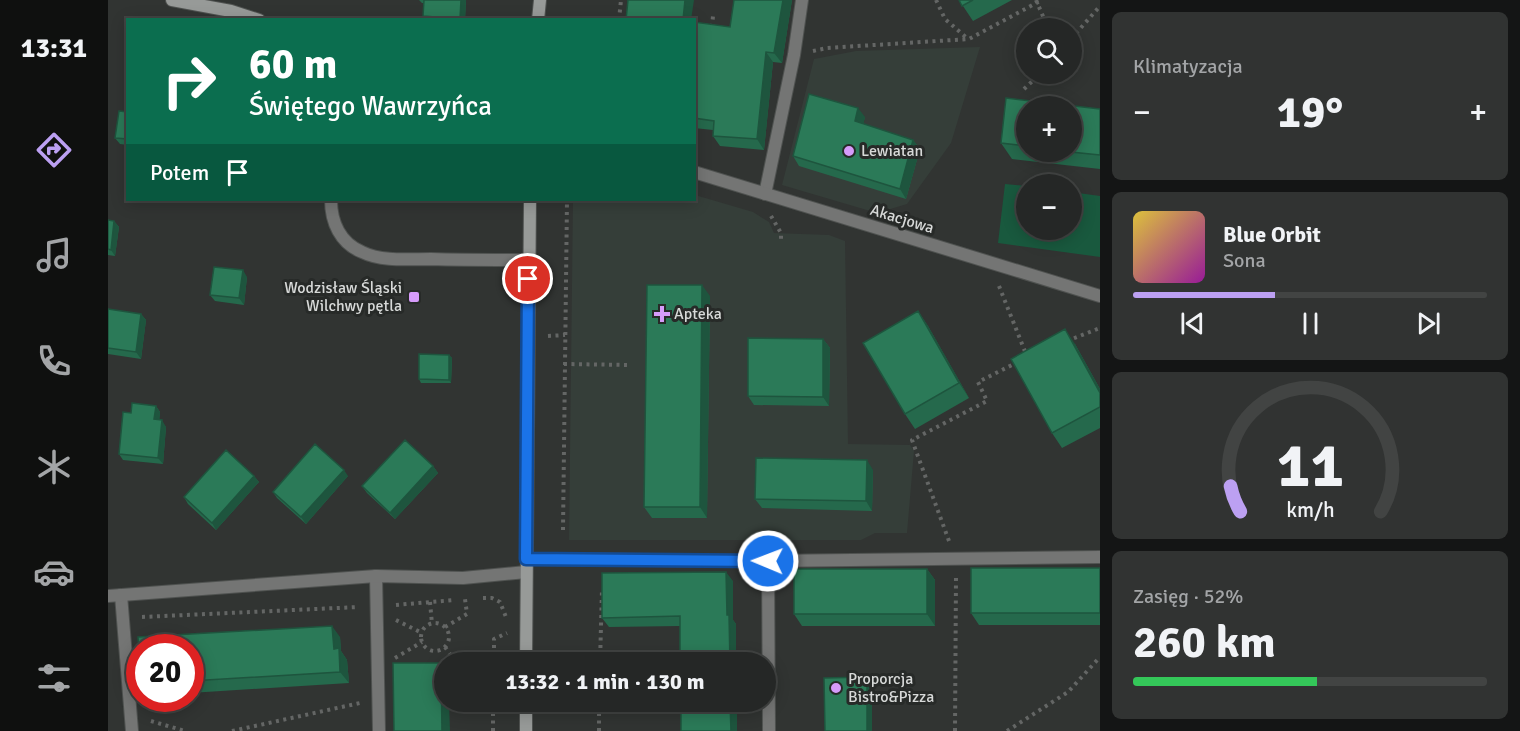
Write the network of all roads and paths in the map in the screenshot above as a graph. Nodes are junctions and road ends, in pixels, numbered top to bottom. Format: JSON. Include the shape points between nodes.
{"nodes":[{"id":1,"x":172,"y":0,"type":"edge"},
{"id":2,"x":540,"y":0,"type":"edge"},
{"id":3,"x":621,"y":0,"type":"edge"},
{"id":4,"x":802,"y":0,"type":"edge"},
{"id":5,"x":936,"y":0,"type":"edge"},
{"id":6,"x":1042,"y":0,"type":"edge"},
{"id":7,"x":1036,"y":1,"type":"edge"},
{"id":8,"x":1100,"y":6,"type":"edge"},
{"id":9,"x":713,"y":16,"type":"dead end"},
{"id":10,"x":253,"y":18,"type":"edge"},
{"id":11,"x":538,"y":18,"type":"edge"},
{"id":12,"x":620,"y":18,"type":"edge"},
{"id":13,"x":1044,"y":18,"type":"edge"},
{"id":14,"x":1082,"y":26,"type":"edge"},
{"id":15,"x":711,"y":37,"type":"edge"},
{"id":16,"x":969,"y":39,"type":"junction"},
{"id":17,"x":794,"y":55,"type":"junction"},
{"id":18,"x":1029,"y":84,"type":"edge"},
{"id":19,"x":1024,"y":89,"type":"dead end"},
{"id":20,"x":696,"y":173,"type":"edge"},
{"id":21,"x":765,"y":194,"type":"junction"},
{"id":22,"x":331,"y":201,"type":"edge"},
{"id":23,"x":530,"y":201,"type":"edge"},
{"id":24,"x":567,"y":201,"type":"edge"},
{"id":25,"x":528,"y":260,"type":"junction"},
{"id":26,"x":995,"y":276,"type":"dead end"},
{"id":27,"x":1100,"y":296,"type":"edge"},
{"id":28,"x":1100,"y":328,"type":"edge"},
{"id":29,"x":1059,"y":345,"type":"edge"},
{"id":30,"x":1028,"y":357,"type":"edge"},
{"id":31,"x":1018,"y":362,"type":"edge"},
{"id":32,"x":564,"y":364,"type":"junction"},
{"id":33,"x":630,"y":365,"type":"dead end"},
{"id":34,"x":563,"y":530,"type":"dead end"},
{"id":35,"x":1100,"y":557,"type":"edge"},
{"id":36,"x":526,"y":559,"type":"junction"},
{"id":37,"x":956,"y":559,"type":"junction"},
{"id":38,"x":768,"y":561,"type":"junction"},
{"id":39,"x":526,"y":572,"type":"junction"},
{"id":40,"x":376,"y":576,"type":"junction"},
{"id":41,"x":603,"y":579,"type":"edge"},
{"id":42,"x":114,"y":595,"type":"edge"},
{"id":43,"x":465,"y":599,"type":"junction"},
{"id":44,"x":430,"y":602,"type":"junction"},
{"id":45,"x":382,"y":606,"type":"junction"},
{"id":46,"x":123,"y":618,"type":"junction"},
{"id":47,"x":507,"y":620,"type":"dead end"},
{"id":48,"x":432,"y":624,"type":"junction"},
{"id":49,"x":507,"y":626,"type":"dead end"},
{"id":50,"x":444,"y":627,"type":"junction"},
{"id":51,"x":422,"y":633,"type":"junction"},
{"id":52,"x":445,"y":647,"type":"junction"},
{"id":53,"x":390,"y":650,"type":"dead end"},
{"id":54,"x":448,"y":652,"type":"edge"},
{"id":55,"x":494,"y":652,"type":"edge"},
{"id":56,"x":526,"y":652,"type":"edge"},
{"id":57,"x":600,"y":652,"type":"edge"},
{"id":58,"x":1100,"y":657,"type":"edge"},
{"id":59,"x":390,"y":662,"type":"dead end"},
{"id":60,"x":378,"y":699,"type":"junction"},
{"id":61,"x":493,"y":712,"type":"edge"},
{"id":62,"x":526,"y":712,"type":"edge"},
{"id":63,"x":599,"y":712,"type":"edge"},
{"id":64,"x":131,"y":715,"type":"junction"},
{"id":65,"x":132,"y":731,"type":"edge"},
{"id":66,"x":185,"y":731,"type":"edge"},
{"id":67,"x":232,"y":731,"type":"edge"},
{"id":68,"x":379,"y":731,"type":"edge"},
{"id":69,"x":493,"y":731,"type":"edge"},
{"id":70,"x":526,"y":731,"type":"edge"},
{"id":71,"x":599,"y":731,"type":"edge"},
{"id":72,"x":769,"y":731,"type":"edge"},
{"id":73,"x":955,"y":731,"type":"edge"},
{"id":74,"x":1007,"y":731,"type":"edge"}],
"edges":[{"from":1,"to":10,"type":"street"},
{"from":2,"to":11,"type":"street"},
{"from":3,"to":12,"type":"path"},
{"from":4,"to":17,"type":"street"},
{"from":5,"to":16,"type":"path","via":[[945,19]]},
{"from":6,"to":7,"type":"path"},
{"from":7,"to":13,"type":"path"},
{"from":7,"to":16,"type":"path"},
{"from":8,"to":14,"type":"path"},
{"from":9,"to":15,"type":"path"},
{"from":16,"to":17,"type":"path","via":[[827,48]]},
{"from":17,"to":21,"type":"street"},
{"from":18,"to":19,"type":"path"},
{"from":20,"to":21,"type":"street","name":"Akacjowa"},
{"from":21,"to":27,"type":"street","name":"Akacjowa"},
{"from":22,"to":25,"type":"street","via":[[339,232],[362,253],[395,259]]},
{"from":23,"to":25,"type":"street"},
{"from":24,"to":32,"type":"path"},
{"from":25,"to":36,"type":"street"},
{"from":26,"to":30,"type":"path"},
{"from":28,"to":29,"type":"path"},
{"from":31,"to":37,"type":"path","via":[[978,382],[987,402],[912,440]]},
{"from":32,"to":33,"type":"path"},
{"from":32,"to":34,"type":"path"},
{"from":35,"to":37,"type":"street"},
{"from":36,"to":38,"type":"street"},
{"from":36,"to":39,"type":"street"},
{"from":37,"to":38,"type":"street"},
{"from":37,"to":73,"type":"path"},
{"from":38,"to":72,"type":"street"},
{"from":39,"to":40,"type":"street","via":[[463,578]]},
{"from":39,"to":56,"type":"street"},
{"from":40,"to":42,"type":"street"},
{"from":40,"to":45,"type":"street"},
{"from":41,"to":57,"type":"path"},
{"from":42,"to":46,"type":"street"},
{"from":43,"to":44,"type":"path"},
{"from":43,"to":47,"type":"path","via":[[492,598],[500,602]]},
{"from":43,"to":50,"type":"path","via":[[467,614]]},
{"from":44,"to":45,"type":"path"},
{"from":44,"to":48,"type":"path"},
{"from":45,"to":46,"type":"path"},
{"from":45,"to":51,"type":"path","via":[[388,616]]},
{"from":45,"to":60,"type":"street"},
{"from":46,"to":64,"type":"street"},
{"from":48,"to":50,"type":"path"},
{"from":48,"to":51,"type":"path"},
{"from":49,"to":55,"type":"path","via":[[507,632],[494,639]]},
{"from":50,"to":52,"type":"path","via":[[449,639]]},
{"from":51,"to":52,"type":"path","via":[[422,642],[428,649],[437,651]]},
{"from":52,"to":54,"type":"path"},
{"from":53,"to":59,"type":"path"},
{"from":58,"to":74,"type":"path","via":[[1068,692]]},
{"from":60,"to":67,"type":"path"},
{"from":60,"to":68,"type":"street"},
{"from":61,"to":69,"type":"path"},
{"from":62,"to":70,"type":"street"},
{"from":63,"to":71,"type":"path"},
{"from":64,"to":65,"type":"street"},
{"from":64,"to":66,"type":"path"}]}
